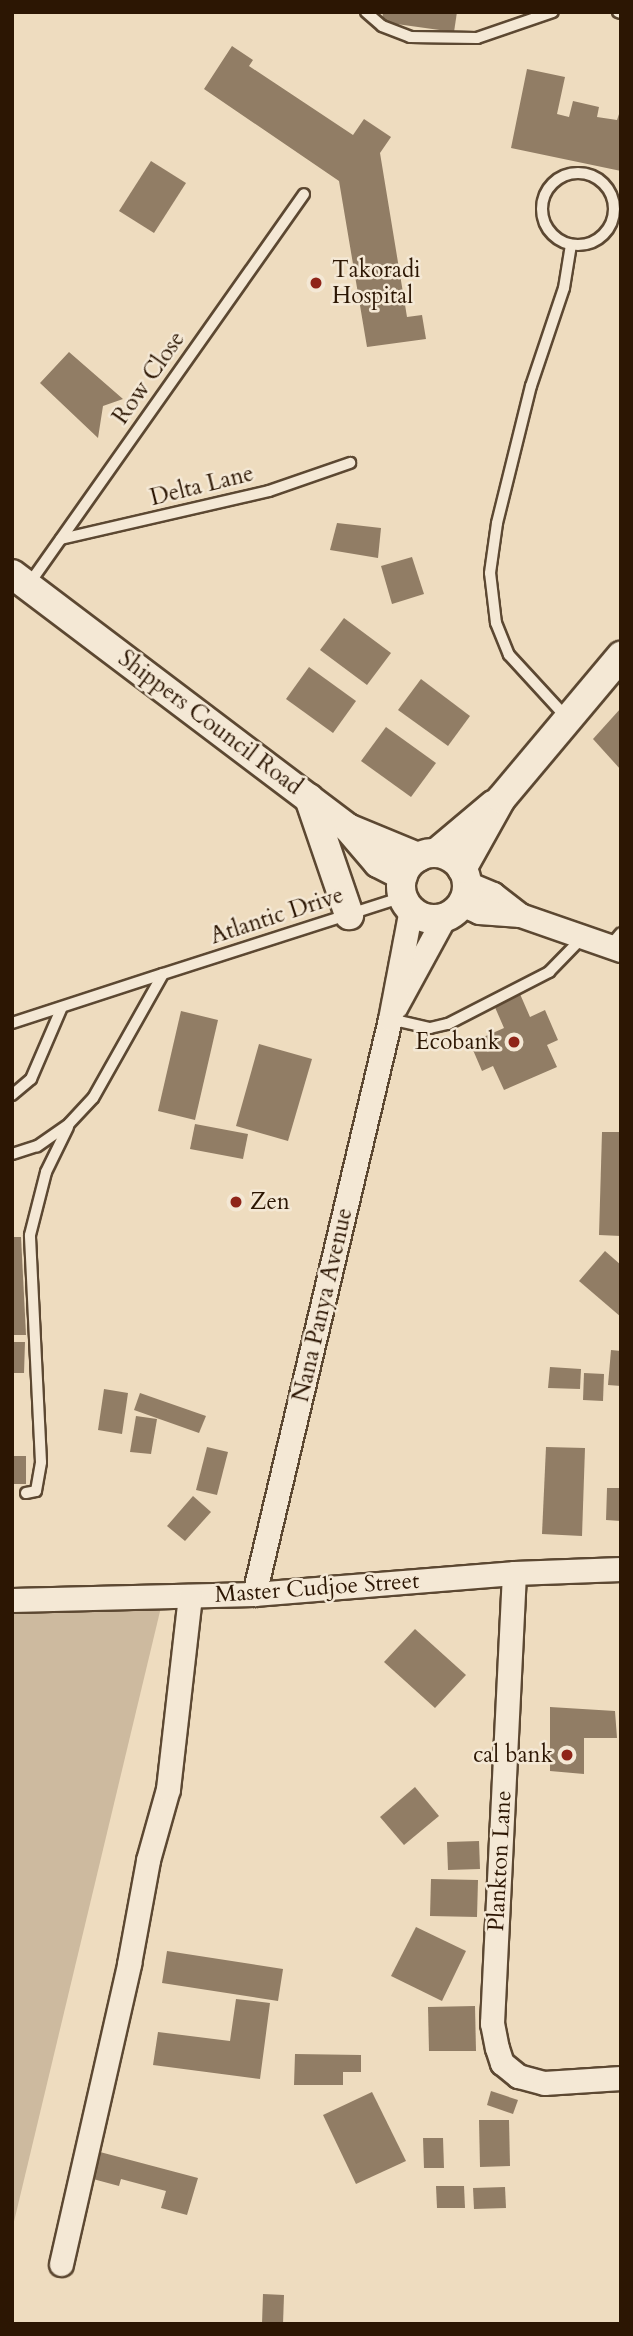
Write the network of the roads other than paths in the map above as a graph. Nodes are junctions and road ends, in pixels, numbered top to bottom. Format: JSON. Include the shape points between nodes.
{"nodes":[{"id":1,"x":366,"y":12,"type":"edge"},
{"id":2,"x":554,"y":12,"type":"edge"},
{"id":3,"x":304,"y":194,"type":"dead end"},
{"id":4,"x":571,"y":245,"type":"junction"},
{"id":5,"x":350,"y":463,"type":"dead end"},
{"id":6,"x":61,"y":539,"type":"junction"},
{"id":7,"x":20,"y":580,"type":"edge"},
{"id":8,"x":621,"y":656,"type":"edge"},
{"id":9,"x":567,"y":718,"type":"junction"},
{"id":10,"x":309,"y":798,"type":"junction"},
{"id":11,"x":500,"y":799,"type":"junction"},
{"id":12,"x":414,"y":878,"type":"junction"},
{"id":13,"x":459,"y":893,"type":"junction"},
{"id":14,"x":349,"y":915,"type":"junction"},
{"id":15,"x":583,"y":937,"type":"junction"},
{"id":16,"x":617,"y":943,"type":"edge"},
{"id":17,"x":163,"y":974,"type":"junction"},
{"id":18,"x":62,"y":1007,"type":"junction"},
{"id":19,"x":391,"y":1017,"type":"junction"},
{"id":20,"x":12,"y":1023,"type":"edge"},
{"id":21,"x":12,"y":1095,"type":"edge"},
{"id":22,"x":69,"y":1124,"type":"junction"},
{"id":23,"x":12,"y":1154,"type":"edge"},
{"id":24,"x":26,"y":1493,"type":"dead end"},
{"id":25,"x":621,"y":1569,"type":"edge"},
{"id":26,"x":514,"y":1573,"type":"junction"},
{"id":27,"x":254,"y":1594,"type":"junction"},
{"id":28,"x":190,"y":1596,"type":"junction"},
{"id":29,"x":12,"y":1600,"type":"edge"},
{"id":30,"x":621,"y":2078,"type":"edge"},
{"id":31,"x":61,"y":2264,"type":"dead end"}],
"edges":[{"from":1,"to":2,"type":"lane","via":[[382,26],[410,37],[477,38]]},
{"from":3,"to":6,"type":"lane","name":"Row Close"},
{"from":4,"to":4,"type":"lane","via":[[592,244],[608,231],[615,211],[610,191],[595,176],[575,172],[555,180],[543,197],[543,226]]},
{"from":4,"to":9,"type":"lane","via":[[564,289],[531,386],[497,523],[490,573],[496,623],[509,655]]},
{"from":5,"to":6,"type":"lane","name":"Delta Lane","via":[[256,495]]},
{"from":6,"to":7,"type":"lane","name":"Row Close"},
{"from":7,"to":10,"type":"street","name":"Shippers Council Road"},
{"from":8,"to":9,"type":"street"},
{"from":9,"to":11,"type":"street"},
{"from":10,"to":12,"type":"street","name":"Shippers Council Road"},
{"from":10,"to":14,"type":"street"},
{"from":11,"to":12,"type":"street"},
{"from":11,"to":13,"type":"street"},
{"from":12,"to":13,"type":"street","via":[[451,858]]},
{"from":12,"to":13,"type":"street","via":[[427,917]]},
{"from":12,"to":14,"type":"lane","name":"Atlantic Drive"},
{"from":12,"to":19,"type":"street","name":"Nana Panya Avenue"},
{"from":13,"to":15,"type":"street","via":[[479,912],[520,915]]},
{"from":13,"to":19,"type":"street","name":"Nana Panya Avenue"},
{"from":14,"to":17,"type":"lane","name":"Atlantic Drive"},
{"from":15,"to":16,"type":"street"},
{"from":15,"to":19,"type":"lane","via":[[550,972],[448,1024],[430,1028]]},
{"from":17,"to":18,"type":"lane","name":"Atlantic Drive"},
{"from":17,"to":22,"type":"lane","via":[[93,1098]]},
{"from":18,"to":20,"type":"lane","name":"Atlantic Drive"},
{"from":18,"to":21,"type":"lane","via":[[32,1079]]},
{"from":19,"to":27,"type":"street","name":"Nana Panya Avenue"},
{"from":22,"to":23,"type":"lane","via":[[37,1146]]},
{"from":22,"to":24,"type":"lane","via":[[46,1172],[30,1235],[41,1462],[36,1491]]},
{"from":25,"to":26,"type":"street","name":"Master Cudjoe Street"},
{"from":26,"to":27,"type":"street","name":"Master Cudjoe Street"},
{"from":26,"to":30,"type":"street","name":"Plankton Lane","via":[[492,2023],[502,2063],[518,2077],[544,2083]]},
{"from":27,"to":28,"type":"street","name":"Master Cudjoe Street"},
{"from":28,"to":29,"type":"street","name":"Master Cudjoe Street"},
{"from":28,"to":31,"type":"street","via":[[168,1788],[148,1860]]}]}
